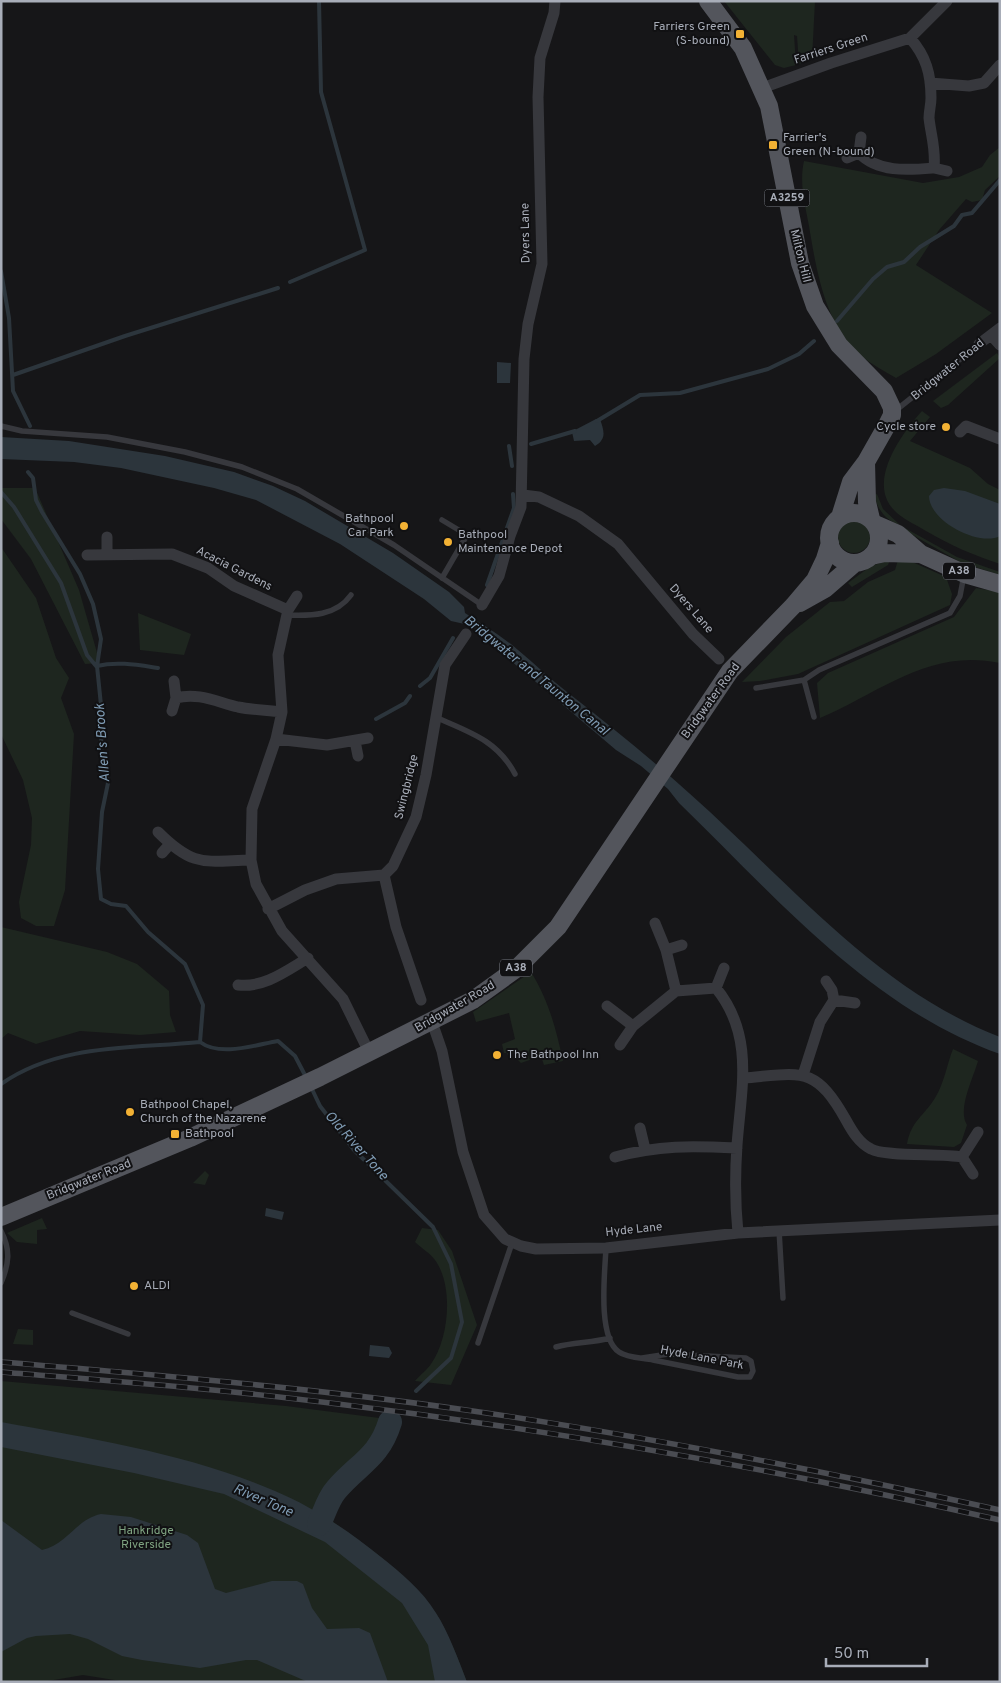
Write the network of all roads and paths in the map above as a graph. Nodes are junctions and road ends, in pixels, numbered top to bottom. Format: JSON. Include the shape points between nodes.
{"nodes":[{"id":1,"x":555,"y":1,"type":"edge"},
{"id":2,"x":708,"y":1,"type":"edge"},
{"id":3,"x":939,"y":4,"type":"edge"},
{"id":4,"x":910,"y":38,"type":"junction"},
{"id":5,"x":1000,"y":64,"type":"edge"},
{"id":6,"x":930,"y":83,"type":"junction"},
{"id":7,"x":762,"y":88,"type":"junction"},
{"id":8,"x":861,"y":138,"type":"dead end"},
{"id":9,"x":859,"y":153,"type":"junction"},
{"id":10,"x":847,"y":158,"type":"dead end"},
{"id":11,"x":934,"y":168,"type":"junction"},
{"id":12,"x":947,"y":171,"type":"dead end"},
{"id":13,"x":996,"y":331,"type":"edge"},
{"id":14,"x":979,"y":344,"type":"joint"},
{"id":15,"x":1000,"y":345,"type":"edge"},
{"id":16,"x":893,"y":413,"type":"junction"},
{"id":17,"x":1,"y":426,"type":"edge"},
{"id":18,"x":960,"y":432,"type":"dead end"},
{"id":19,"x":1000,"y":439,"type":"edge"},
{"id":20,"x":866,"y":462,"type":"junction"},
{"id":21,"x":523,"y":495,"type":"junction"},
{"id":22,"x":840,"y":517,"type":"junction"},
{"id":23,"x":442,"y":520,"type":"dead end"},
{"id":24,"x":873,"y":521,"type":"junction"},
{"id":25,"x":107,"y":537,"type":"dead end"},
{"id":26,"x":830,"y":542,"type":"junction"},
{"id":27,"x":107,"y":554,"type":"junction"},
{"id":28,"x":921,"y":554,"type":"junction"},
{"id":29,"x":87,"y":555,"type":"dead end"},
{"id":30,"x":863,"y":559,"type":"junction"},
{"id":31,"x":964,"y":574,"type":"junction"},
{"id":32,"x":442,"y":578,"type":"junction"},
{"id":33,"x":1000,"y":584,"type":"edge"},
{"id":34,"x":351,"y":595,"type":"dead end"},
{"id":35,"x":297,"y":596,"type":"dead end"},
{"id":36,"x":482,"y":605,"type":"joint"},
{"id":37,"x":793,"y":606,"type":"junction"},
{"id":38,"x":288,"y":612,"type":"junction"},
{"id":39,"x":466,"y":634,"type":"dead end"},
{"id":40,"x":719,"y":660,"type":"dead end"},
{"id":41,"x":804,"y":680,"type":"junction"},
{"id":42,"x":174,"y":681,"type":"dead end"},
{"id":43,"x":756,"y":688,"type":"dead end"},
{"id":44,"x":176,"y":698,"type":"junction"},
{"id":45,"x":172,"y":710,"type":"dead end"},
{"id":46,"x":282,"y":712,"type":"junction"},
{"id":47,"x":435,"y":717,"type":"junction"},
{"id":48,"x":814,"y":717,"type":"dead end"},
{"id":49,"x":368,"y":738,"type":"dead end"},
{"id":50,"x":276,"y":739,"type":"junction"},
{"id":51,"x":355,"y":741,"type":"junction"},
{"id":52,"x":358,"y":756,"type":"dead end"},
{"id":53,"x":515,"y":774,"type":"dead end"},
{"id":54,"x":158,"y":832,"type":"dead end"},
{"id":55,"x":170,"y":844,"type":"junction"},
{"id":56,"x":162,"y":853,"type":"dead end"},
{"id":57,"x":252,"y":860,"type":"junction"},
{"id":58,"x":384,"y":875,"type":"junction"},
{"id":59,"x":268,"y":909,"type":"junction"},
{"id":60,"x":655,"y":923,"type":"dead end"},
{"id":61,"x":682,"y":945,"type":"dead end"},
{"id":62,"x":666,"y":950,"type":"junction"},
{"id":63,"x":308,"y":958,"type":"junction"},
{"id":64,"x":724,"y":968,"type":"dead end"},
{"id":65,"x":826,"y":981,"type":"dead end"},
{"id":66,"x":238,"y":985,"type":"dead end"},
{"id":67,"x":716,"y":988,"type":"junction"},
{"id":68,"x":676,"y":990,"type":"junction"},
{"id":69,"x":421,"y":1000,"type":"dead end"},
{"id":70,"x":834,"y":1000,"type":"junction"},
{"id":71,"x":855,"y":1003,"type":"dead end"},
{"id":72,"x":607,"y":1006,"type":"dead end"},
{"id":73,"x":432,"y":1022,"type":"junction"},
{"id":74,"x":633,"y":1026,"type":"junction"},
{"id":75,"x":620,"y":1045,"type":"dead end"},
{"id":76,"x":370,"y":1052,"type":"junction"},
{"id":77,"x":803,"y":1075,"type":"junction"},
{"id":78,"x":744,"y":1078,"type":"junction"},
{"id":79,"x":640,"y":1128,"type":"dead end"},
{"id":80,"x":978,"y":1132,"type":"dead end"},
{"id":81,"x":737,"y":1148,"type":"junction"},
{"id":82,"x":645,"y":1149,"type":"junction"},
{"id":83,"x":614,"y":1157,"type":"dead end"},
{"id":84,"x":962,"y":1157,"type":"junction"},
{"id":85,"x":973,"y":1174,"type":"dead end"},
{"id":86,"x":1,"y":1217,"type":"edge"},
{"id":87,"x":1000,"y":1220,"type":"edge"},
{"id":88,"x":779,"y":1230,"type":"junction"},
{"id":89,"x":1,"y":1231,"type":"edge"},
{"id":90,"x":738,"y":1232,"type":"junction"},
{"id":91,"x":512,"y":1243,"type":"junction"},
{"id":92,"x":606,"y":1248,"type":"junction"},
{"id":93,"x":1,"y":1283,"type":"edge"},
{"id":94,"x":783,"y":1298,"type":"dead end"},
{"id":95,"x":72,"y":1313,"type":"dead end"},
{"id":96,"x":128,"y":1334,"type":"dead end"},
{"id":97,"x":610,"y":1338,"type":"junction"},
{"id":98,"x":478,"y":1342,"type":"dead end"},
{"id":99,"x":556,"y":1347,"type":"dead end"},
{"id":100,"x":642,"y":1358,"type":"junction"}],
"edges":[{"from":1,"to":21,"type":"street","name":"Dyers Lane","via":[[540,68],[538,97],[542,264],[528,324],[524,359],[521,418]]},
{"from":2,"to":7,"type":"main road","name":"Milton Hill","number":"A3259","via":[[743,48]]},
{"from":3,"to":4,"type":"street","name":"Farriers Green"},
{"from":4,"to":6,"type":"street","via":[[920,49],[928,67]]},
{"from":4,"to":7,"type":"street","name":"Farriers Green"},
{"from":5,"to":6,"type":"street","via":[[984,83],[969,86]]},
{"from":6,"to":11,"type":"street","via":[[929,117],[936,149]]},
{"from":7,"to":16,"type":"main road","name":"Milton Hill","number":"A3259","via":[[775,131],[800,263],[810,294],[833,337],[887,395]]},
{"from":8,"to":9,"type":"street"},
{"from":9,"to":10,"type":"street"},
{"from":9,"to":11,"type":"street","via":[[867,162],[894,169]]},
{"from":11,"to":12,"type":"street"},
{"from":13,"to":14,"type":"street","name":"Bridgwater Road"},
{"from":13,"to":15,"type":"street"},
{"from":14,"to":16,"type":"lane","name":"Bridgwater Road"},
{"from":16,"to":20,"type":"main road","name":"Bridgwater Road"},
{"from":17,"to":32,"type":"lane","via":[[107,437],[242,467],[297,489],[394,545]]},
{"from":18,"to":19,"type":"street","via":[[966,426]]},
{"from":20,"to":22,"type":"main road","name":"Bridgwater Road","via":[[851,482]]},
{"from":20,"to":24,"type":"main road","via":[[867,502]]},
{"from":21,"to":36,"type":"street","name":"Dyers Lane","via":[[499,576]]},
{"from":21,"to":40,"type":"street","name":"Dyers Lane","via":[[539,497],[579,516],[618,544],[693,634]]},
{"from":22,"to":24,"type":"main road","number":"A38","via":[[856,513]]},
{"from":22,"to":26,"type":"main road","number":"A38","via":[[830,531]]},
{"from":23,"to":32,"type":"lane","via":[[467,535]]},
{"from":24,"to":28,"type":"main road","number":"A38","via":[[898,534]]},
{"from":24,"to":30,"type":"main road","via":[[879,540]]},
{"from":25,"to":27,"type":"street"},
{"from":26,"to":30,"type":"main road","via":[[839,557]]},
{"from":26,"to":37,"type":"main road","name":"Bridgwater Road","number":"A38","via":[[815,580]]},
{"from":27,"to":29,"type":"street","name":"Acacia Gardens"},
{"from":27,"to":38,"type":"street","name":"Acacia Gardens","via":[[172,554],[208,568],[234,586]]},
{"from":28,"to":30,"type":"main road","number":"A38","via":[[885,553]]},
{"from":28,"to":31,"type":"main road","number":"A38"},
{"from":30,"to":37,"type":"main road","name":"Bridgwater Road","number":"A38","via":[[825,589]]},
{"from":31,"to":33,"type":"main road","number":"A38"},
{"from":31,"to":41,"type":"lane","via":[[960,596],[950,613],[819,670]]},
{"from":32,"to":36,"type":"lane"},
{"from":34,"to":38,"type":"lane","via":[[342,606],[329,613],[306,616]]},
{"from":35,"to":38,"type":"street"},
{"from":37,"to":73,"type":"main road","name":"Bridgwater Road","number":"A38","via":[[730,671],[558,927],[497,983]]},
{"from":38,"to":46,"type":"street","via":[[278,656]]},
{"from":39,"to":47,"type":"street","name":"Swingbridge","via":[[445,665]]},
{"from":41,"to":43,"type":"lane"},
{"from":41,"to":48,"type":"lane"},
{"from":42,"to":44,"type":"street"},
{"from":44,"to":45,"type":"street"},
{"from":44,"to":46,"type":"street","via":[[208,698],[239,707]]},
{"from":46,"to":50,"type":"street"},
{"from":47,"to":53,"type":"lane","via":[[480,736],[508,761]]},
{"from":47,"to":58,"type":"street","name":"Swingbridge","via":[[416,817],[393,866]]},
{"from":49,"to":51,"type":"street"},
{"from":50,"to":51,"type":"street","via":[[327,745]]},
{"from":50,"to":57,"type":"street","via":[[252,809]]},
{"from":51,"to":52,"type":"street"},
{"from":54,"to":55,"type":"street"},
{"from":55,"to":56,"type":"street"},
{"from":55,"to":57,"type":"street","via":[[193,859],[206,862]]},
{"from":57,"to":59,"type":"street","via":[[256,884]]},
{"from":58,"to":59,"type":"street","via":[[336,879]]},
{"from":58,"to":69,"type":"street","via":[[396,927]]},
{"from":59,"to":63,"type":"street","via":[[282,931]]},
{"from":60,"to":62,"type":"street"},
{"from":61,"to":62,"type":"street"},
{"from":62,"to":68,"type":"street"},
{"from":63,"to":66,"type":"street","via":[[252,992]]},
{"from":63,"to":76,"type":"street","via":[[343,999]]},
{"from":64,"to":67,"type":"street"},
{"from":65,"to":70,"type":"street"},
{"from":67,"to":68,"type":"street"},
{"from":67,"to":78,"type":"street","via":[[729,1005],[736,1023]]},
{"from":68,"to":74,"type":"street"},
{"from":70,"to":71,"type":"street"},
{"from":70,"to":77,"type":"street","via":[[820,1022]]},
{"from":72,"to":74,"type":"street"},
{"from":73,"to":76,"type":"main road","name":"Bridgwater Road","number":"A38"},
{"from":73,"to":91,"type":"street","name":"Hyde Lane","via":[[442,1051],[463,1152],[484,1215]]},
{"from":74,"to":75,"type":"street"},
{"from":76,"to":86,"type":"main road","name":"Bridgwater Road","number":"A38","via":[[190,1138]]},
{"from":77,"to":78,"type":"street","via":[[782,1073]]},
{"from":77,"to":84,"type":"street","via":[[826,1088],[853,1133],[870,1149]]},
{"from":78,"to":81,"type":"street"},
{"from":79,"to":82,"type":"street"},
{"from":80,"to":84,"type":"street"},
{"from":81,"to":82,"type":"street","via":[[678,1146]]},
{"from":81,"to":90,"type":"street"},
{"from":82,"to":83,"type":"street"},
{"from":84,"to":85,"type":"street"},
{"from":87,"to":88,"type":"street","name":"Hyde Lane"},
{"from":88,"to":90,"type":"street","name":"Hyde Lane"},
{"from":88,"to":94,"type":"lane"},
{"from":89,"to":93,"type":"lane","via":[[8,1245],[7,1269]]},
{"from":90,"to":92,"type":"street","name":"Hyde Lane"},
{"from":91,"to":92,"type":"street","name":"Hyde Lane","via":[[536,1249]]},
{"from":91,"to":98,"type":"lane"},
{"from":92,"to":97,"type":"lane","via":[[604,1299]]},
{"from":95,"to":96,"type":"lane"},
{"from":97,"to":99,"type":"lane"},
{"from":97,"to":100,"type":"lane","name":"Hyde Lane Park","via":[[620,1353]]},
{"from":100,"to":100,"type":"lane","name":"Hyde Lane Park","via":[[738,1377],[750,1377],[753,1371],[751,1361],[746,1358],[668,1354]]}]}
